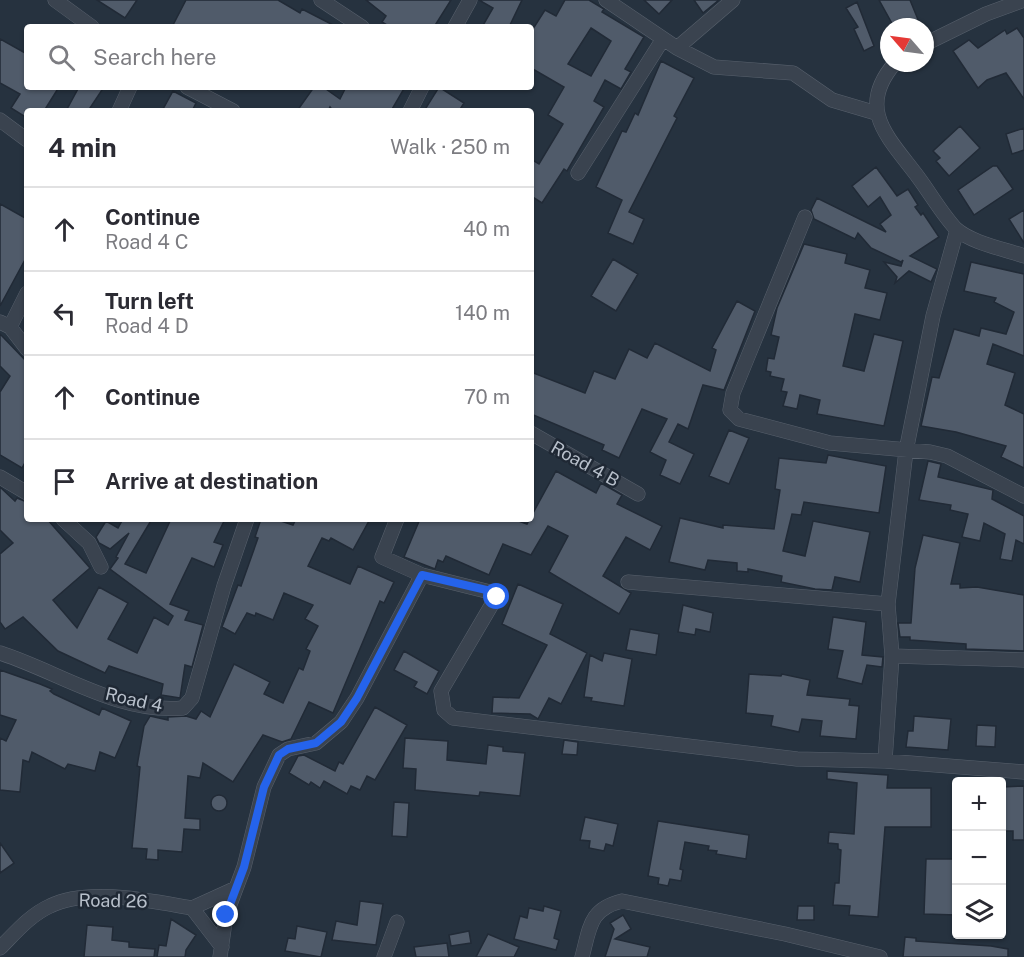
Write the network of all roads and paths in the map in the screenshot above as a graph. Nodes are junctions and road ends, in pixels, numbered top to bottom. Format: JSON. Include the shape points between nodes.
{"nodes":[{"id":1,"x":55,"y":0,"type":"edge"},
{"id":2,"x":321,"y":0,"type":"edge"},
{"id":3,"x":470,"y":0,"type":"edge"},
{"id":4,"x":606,"y":0,"type":"edge"},
{"id":5,"x":733,"y":0,"type":"edge"},
{"id":6,"x":1024,"y":0,"type":"edge"},
{"id":7,"x":88,"y":24,"type":"edge"},
{"id":8,"x":357,"y":24,"type":"edge"},
{"id":9,"x":457,"y":24,"type":"edge"},
{"id":10,"x":663,"y":39,"type":"junction"},
{"id":11,"x":934,"y":40,"type":"edge"},
{"id":12,"x":677,"y":48,"type":"junction"},
{"id":13,"x":887,"y":72,"type":"edge"},
{"id":14,"x":129,"y":90,"type":"edge"},
{"id":15,"x":193,"y":90,"type":"edge"},
{"id":16,"x":420,"y":90,"type":"edge"},
{"id":17,"x":120,"y":108,"type":"edge"},
{"id":18,"x":227,"y":108,"type":"edge"},
{"id":19,"x":412,"y":108,"type":"edge"},
{"id":20,"x":876,"y":113,"type":"junction"},
{"id":21,"x":0,"y":120,"type":"edge"},
{"id":22,"x":24,"y":138,"type":"edge"},
{"id":23,"x":578,"y":172,"type":"dead end"},
{"id":24,"x":805,"y":217,"type":"dead end"},
{"id":25,"x":957,"y":230,"type":"junction"},
{"id":26,"x":1024,"y":256,"type":"edge"},
{"id":27,"x":24,"y":297,"type":"edge"},
{"id":28,"x":5,"y":324,"type":"edge"},
{"id":29,"x":24,"y":346,"type":"edge"},
{"id":30,"x":534,"y":436,"type":"edge"},
{"id":31,"x":906,"y":451,"type":"junction"},
{"id":32,"x":0,"y":477,"type":"edge"},
{"id":33,"x":24,"y":491,"type":"edge"},
{"id":34,"x":638,"y":494,"type":"dead end"},
{"id":35,"x":1024,"y":496,"type":"edge"},
{"id":36,"x":66,"y":522,"type":"edge"},
{"id":37,"x":246,"y":522,"type":"edge"},
{"id":38,"x":396,"y":522,"type":"edge"},
{"id":39,"x":101,"y":567,"type":"dead end"},
{"id":40,"x":422,"y":575,"type":"junction"},
{"id":41,"x":628,"y":582,"type":"dead end"},
{"id":42,"x":888,"y":604,"type":"junction"},
{"id":43,"x":0,"y":653,"type":"edge"},
{"id":44,"x":892,"y":657,"type":"junction"},
{"id":45,"x":1024,"y":660,"type":"edge"},
{"id":46,"x":885,"y":761,"type":"junction"},
{"id":47,"x":1024,"y":772,"type":"edge"},
{"id":48,"x":236,"y":888,"type":"junction"},
{"id":49,"x":192,"y":908,"type":"junction"},
{"id":50,"x":396,"y":922,"type":"dead end"},
{"id":51,"x":0,"y":948,"type":"edge"},
{"id":52,"x":221,"y":952,"type":"edge"},
{"id":53,"x":384,"y":957,"type":"edge"},
{"id":54,"x":582,"y":957,"type":"edge"},
{"id":55,"x":880,"y":957,"type":"edge"}],
"edges":[{"from":1,"to":7,"type":"street"},
{"from":2,"to":8,"type":"street"},
{"from":3,"to":9,"type":"street"},
{"from":4,"to":10,"type":"street"},
{"from":5,"to":12,"type":"street"},
{"from":6,"to":11,"type":"street"},
{"from":10,"to":12,"type":"street"},
{"from":10,"to":23,"type":"street"},
{"from":12,"to":20,"type":"street","via":[[714,67],[793,73],[832,100]]},
{"from":13,"to":20,"type":"street","via":[[876,93]]},
{"from":14,"to":17,"type":"street"},
{"from":15,"to":18,"type":"street"},
{"from":16,"to":19,"type":"street"},
{"from":20,"to":25,"type":"street","via":[[889,141]]},
{"from":21,"to":22,"type":"street"},
{"from":24,"to":31,"type":"street","via":[[733,393],[730,410],[739,419],[830,443]]},
{"from":25,"to":26,"type":"street"},
{"from":25,"to":31,"type":"street","via":[[933,316]]},
{"from":27,"to":28,"type":"street"},
{"from":28,"to":29,"type":"street"},
{"from":30,"to":34,"type":"street","name":"Road 4 B"},
{"from":31,"to":35,"type":"street","via":[[947,456]]},
{"from":31,"to":42,"type":"street"},
{"from":32,"to":33,"type":"street"},
{"from":36,"to":39,"type":"street","via":[[88,543]]},
{"from":37,"to":43,"type":"street","name":"Road 4","via":[[192,698],[183,708],[150,706],[108,696]]},
{"from":38,"to":40,"type":"street","via":[[382,557]]},
{"from":40,"to":46,"type":"street","via":[[498,594],[441,691],[444,710],[453,718],[797,759]]},
{"from":40,"to":48,"type":"street","via":[[341,722],[316,743],[279,755],[264,787]]},
{"from":41,"to":42,"type":"street"},
{"from":42,"to":44,"type":"street"},
{"from":44,"to":45,"type":"street"},
{"from":44,"to":46,"type":"street"},
{"from":46,"to":47,"type":"street"},
{"from":48,"to":49,"type":"street"},
{"from":48,"to":52,"type":"street","via":[[226,915]]},
{"from":49,"to":51,"type":"street","name":"Road 26","via":[[146,900],[80,897],[50,906]]},
{"from":49,"to":52,"type":"street"},
{"from":50,"to":53,"type":"street"},
{"from":54,"to":55,"type":"street","via":[[592,918],[605,905],[622,901]]}]}
